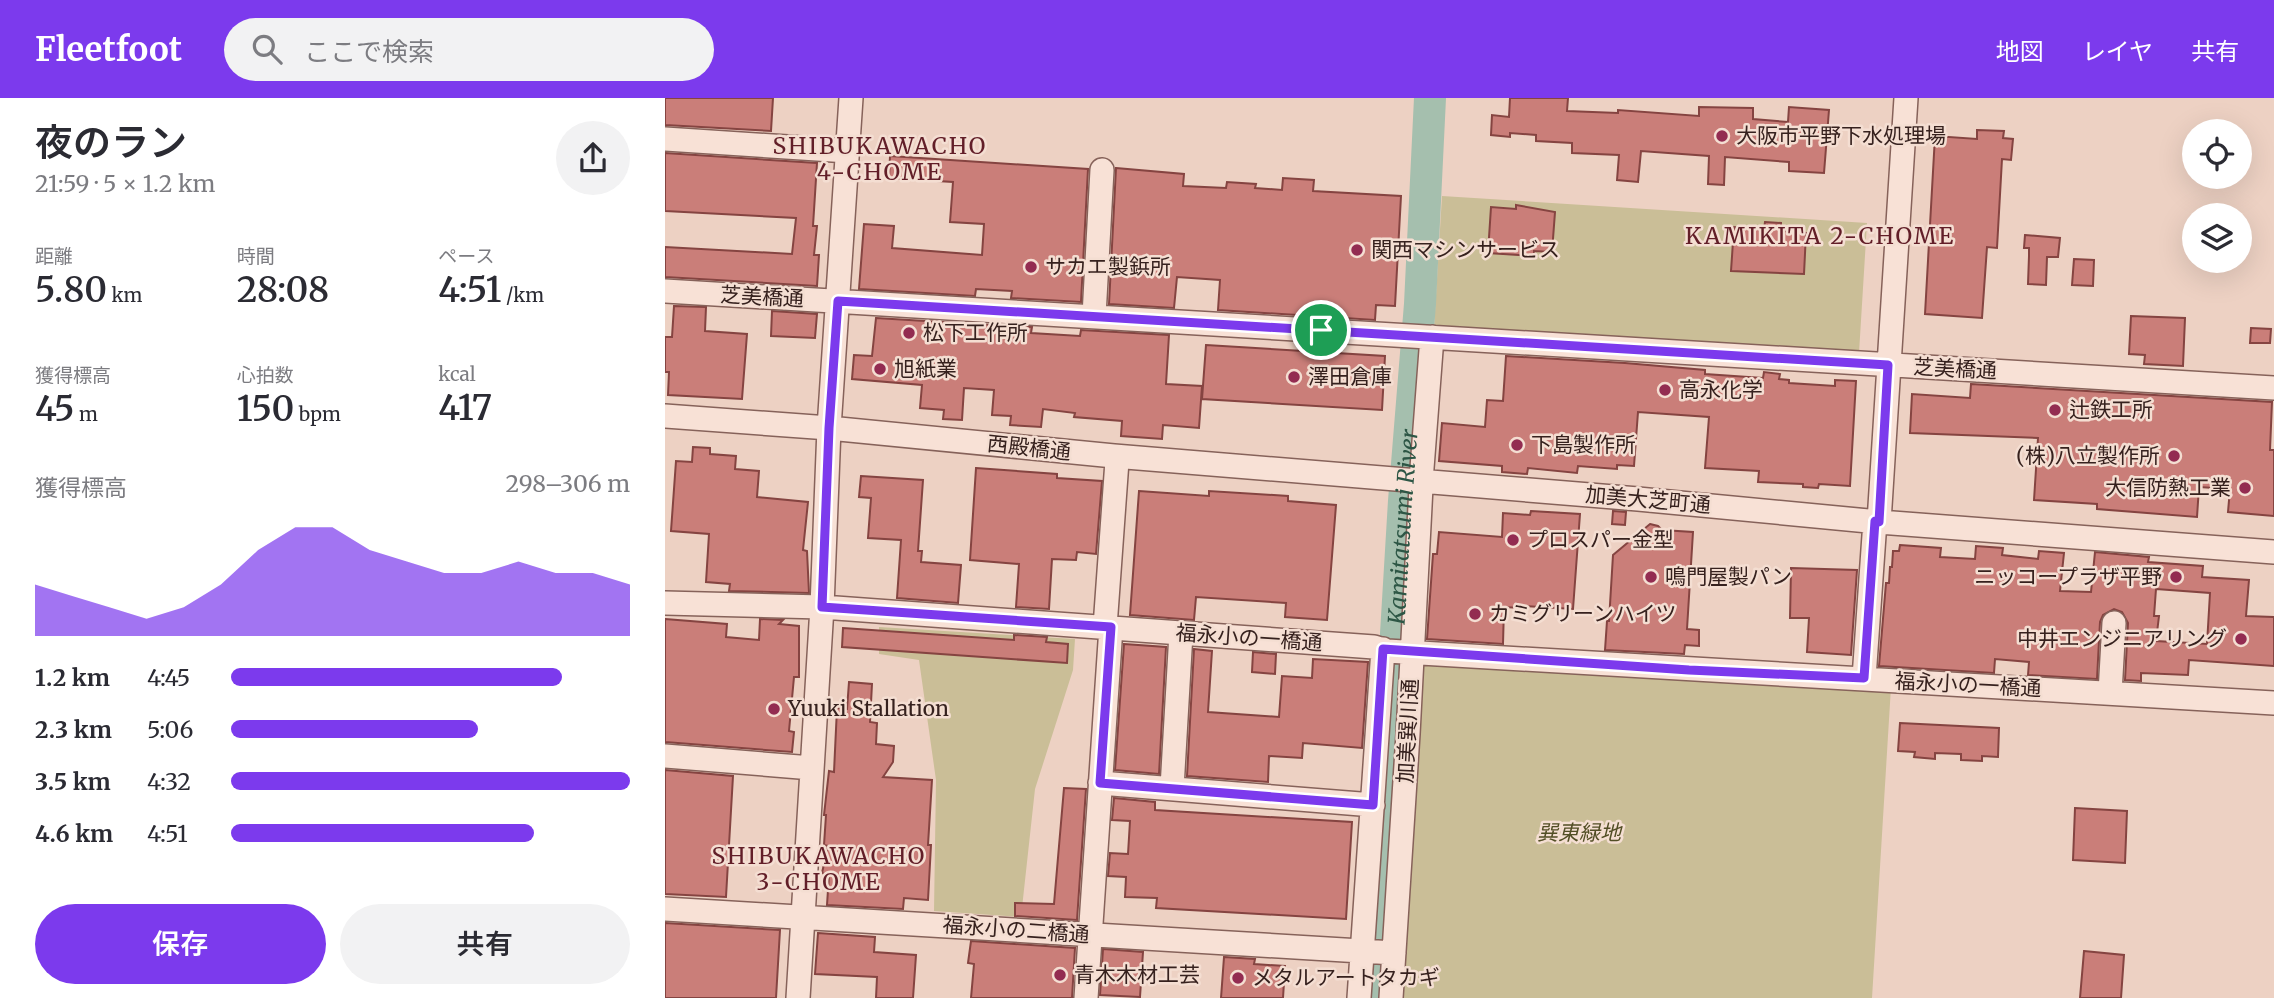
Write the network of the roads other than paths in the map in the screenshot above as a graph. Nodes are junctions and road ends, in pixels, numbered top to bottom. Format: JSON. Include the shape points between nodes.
{"nodes":[{"id":1,"x":851,"y":98,"type":"edge"},
{"id":2,"x":1906,"y":98,"type":"edge"},
{"id":3,"x":665,"y":139,"type":"edge"},
{"id":4,"x":848,"y":150,"type":"junction"},
{"id":5,"x":1102,"y":170,"type":"dead end"},
{"id":6,"x":665,"y":291,"type":"edge"},
{"id":7,"x":838,"y":301,"type":"junction"},
{"id":8,"x":1094,"y":316,"type":"junction"},
{"id":9,"x":1421,"y":337,"type":"junction"},
{"id":10,"x":1888,"y":365,"type":"junction"},
{"id":11,"x":2274,"y":388,"type":"edge"},
{"id":12,"x":665,"y":416,"type":"edge"},
{"id":13,"x":829,"y":428,"type":"junction"},
{"id":14,"x":1114,"y":456,"type":"junction"},
{"id":15,"x":1409,"y":480,"type":"junction"},
{"id":16,"x":1877,"y":521,"type":"junction"},
{"id":17,"x":2274,"y":552,"type":"edge"},
{"id":18,"x":665,"y":603,"type":"edge"},
{"id":19,"x":822,"y":607,"type":"junction"},
{"id":20,"x":2114,"y":623,"type":"dead end"},
{"id":21,"x":1108,"y":627,"type":"junction"},
{"id":22,"x":1181,"y":633,"type":"junction"},
{"id":23,"x":1396,"y":650,"type":"junction"},
{"id":24,"x":1864,"y":678,"type":"junction"},
{"id":25,"x":2110,"y":693,"type":"junction"},
{"id":26,"x":2274,"y":703,"type":"edge"},
{"id":27,"x":665,"y":756,"type":"edge"},
{"id":28,"x":812,"y":768,"type":"junction"},
{"id":29,"x":1100,"y":783,"type":"junction"},
{"id":30,"x":1173,"y":788,"type":"junction"},
{"id":31,"x":1373,"y":805,"type":"junction"},
{"id":32,"x":665,"y":909,"type":"edge"},
{"id":33,"x":804,"y":917,"type":"junction"},
{"id":34,"x":1091,"y":935,"type":"junction"},
{"id":35,"x":1365,"y":952,"type":"junction"},
{"id":36,"x":1393,"y":953,"type":"junction"},
{"id":37,"x":799,"y":998,"type":"edge"},
{"id":38,"x":1086,"y":998,"type":"edge"},
{"id":39,"x":1359,"y":998,"type":"edge"},
{"id":40,"x":1391,"y":998,"type":"edge"}],
"edges":[{"from":1,"to":4,"type":"street"},
{"from":2,"to":10,"type":"street"},
{"from":3,"to":4,"type":"street"},
{"from":4,"to":7,"type":"street"},
{"from":5,"to":8,"type":"street"},
{"from":6,"to":7,"type":"street","name":"芝美橋通"},
{"from":7,"to":8,"type":"street","name":"芝美橋通"},
{"from":7,"to":13,"type":"street"},
{"from":8,"to":9,"type":"street","name":"芝美橋通"},
{"from":9,"to":10,"type":"street","name":"芝美橋通"},
{"from":9,"to":15,"type":"street","name":"加美巽川通"},
{"from":10,"to":11,"type":"street","name":"芝美橋通"},
{"from":10,"to":16,"type":"street"},
{"from":12,"to":13,"type":"street","name":"西殿橋通"},
{"from":13,"to":14,"type":"street","name":"西殿橋通"},
{"from":13,"to":19,"type":"street"},
{"from":14,"to":15,"type":"street","name":"西殿橋通"},
{"from":14,"to":21,"type":"street"},
{"from":15,"to":16,"type":"street","name":"加美大芝町通"},
{"from":15,"to":23,"type":"street","name":"加美巽川通"},
{"from":16,"to":17,"type":"street","name":"加美大芝町通"},
{"from":16,"to":24,"type":"street"},
{"from":18,"to":19,"type":"street","name":"福永小の一橋通"},
{"from":19,"to":21,"type":"street","name":"福永小の一橋通"},
{"from":19,"to":28,"type":"street"},
{"from":20,"to":25,"type":"street"},
{"from":21,"to":22,"type":"street","name":"福永小の一橋通"},
{"from":21,"to":29,"type":"street"},
{"from":22,"to":23,"type":"street","name":"福永小の一橋通"},
{"from":22,"to":30,"type":"street"},
{"from":23,"to":24,"type":"street","name":"福永小の一橋通"},
{"from":23,"to":31,"type":"street"},
{"from":23,"to":36,"type":"street","name":"加美巽川通","via":[[1408,734]]},
{"from":24,"to":25,"type":"street","name":"福永小の一橋通"},
{"from":25,"to":26,"type":"street","name":"福永小の一橋通"},
{"from":27,"to":28,"type":"street"},
{"from":28,"to":33,"type":"street"},
{"from":29,"to":30,"type":"street"},
{"from":29,"to":34,"type":"street"},
{"from":30,"to":31,"type":"street"},
{"from":31,"to":35,"type":"street"},
{"from":32,"to":33,"type":"street","name":"福永小の二橋通"},
{"from":33,"to":34,"type":"street","name":"福永小の二橋通"},
{"from":33,"to":37,"type":"street"},
{"from":34,"to":35,"type":"street","name":"福永小の二橋通"},
{"from":34,"to":38,"type":"street"},
{"from":35,"to":36,"type":"street","name":"福永小の二橋通"},
{"from":35,"to":39,"type":"street"},
{"from":36,"to":40,"type":"street","name":"加美巽川通"}]}
